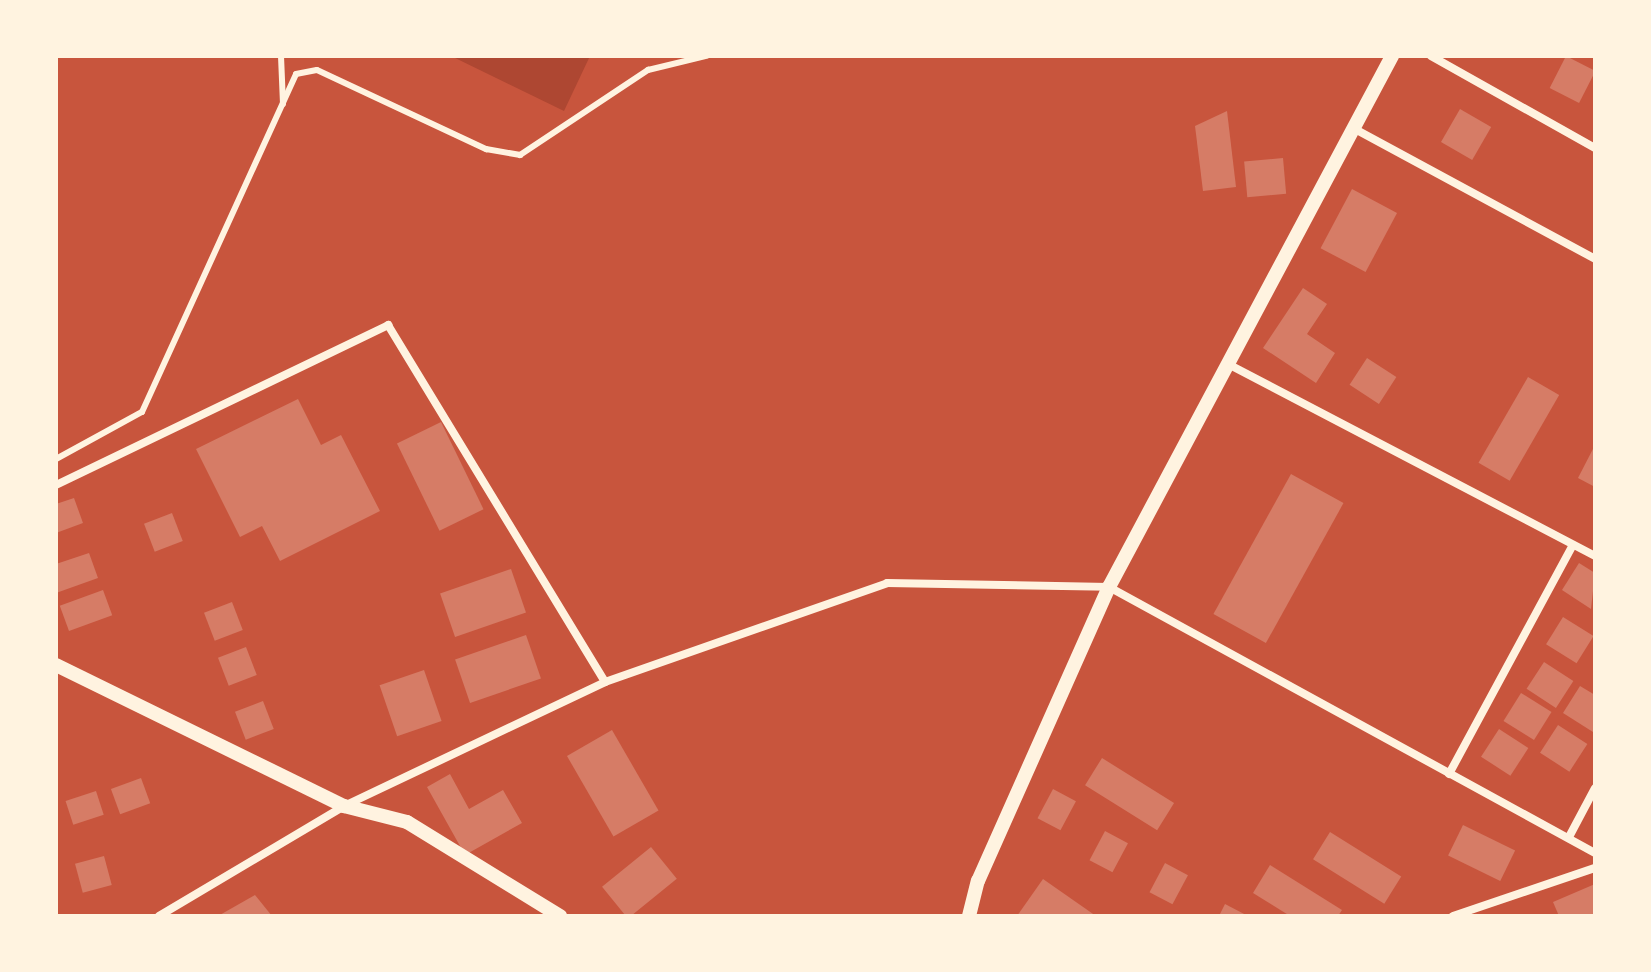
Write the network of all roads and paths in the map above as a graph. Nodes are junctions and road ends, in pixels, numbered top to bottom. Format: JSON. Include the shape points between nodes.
{"nodes":[{"id":1,"x":281,"y":56,"type":"edge"},
{"id":2,"x":706,"y":56,"type":"edge"},
{"id":3,"x":1392,"y":56,"type":"edge"},
{"id":4,"x":1431,"y":56,"type":"edge"},
{"id":5,"x":283,"y":110,"type":"junction"},
{"id":6,"x":1353,"y":127,"type":"junction"},
{"id":7,"x":1595,"y":148,"type":"edge"},
{"id":8,"x":1595,"y":259,"type":"edge"},
{"id":9,"x":1225,"y":362,"type":"junction"},
{"id":10,"x":56,"y":459,"type":"edge"},
{"id":11,"x":56,"y":485,"type":"edge"},
{"id":12,"x":1573,"y":545,"type":"junction"},
{"id":13,"x":1595,"y":556,"type":"edge"},
{"id":14,"x":1109,"y":587,"type":"junction"},
{"id":15,"x":56,"y":665,"type":"edge"},
{"id":16,"x":605,"y":682,"type":"junction"},
{"id":17,"x":1449,"y":774,"type":"junction"},
{"id":18,"x":1595,"y":788,"type":"edge"},
{"id":19,"x":344,"y":806,"type":"junction"},
{"id":20,"x":1569,"y":837,"type":"junction"},
{"id":21,"x":1595,"y":853,"type":"edge"},
{"id":22,"x":1595,"y":868,"type":"edge"},
{"id":23,"x":159,"y":916,"type":"edge"},
{"id":24,"x":560,"y":916,"type":"edge"},
{"id":25,"x":969,"y":916,"type":"edge"},
{"id":26,"x":1453,"y":916,"type":"edge"}],
"edges":[{"from":1,"to":5,"type":"lane"},
{"from":2,"to":5,"type":"lane","via":[[648,70],[520,155],[486,149],[317,70],[296,74]]},
{"from":3,"to":6,"type":"street"},
{"from":4,"to":7,"type":"street"},
{"from":5,"to":10,"type":"lane","via":[[142,412]]},
{"from":6,"to":8,"type":"street"},
{"from":6,"to":9,"type":"street"},
{"from":9,"to":12,"type":"street"},
{"from":9,"to":14,"type":"street"},
{"from":11,"to":16,"type":"street","via":[[388,325]]},
{"from":12,"to":13,"type":"street"},
{"from":12,"to":17,"type":"street"},
{"from":14,"to":16,"type":"street","via":[[887,583]]},
{"from":14,"to":17,"type":"street"},
{"from":14,"to":25,"type":"street","via":[[978,881]]},
{"from":15,"to":19,"type":"street"},
{"from":16,"to":19,"type":"street"},
{"from":17,"to":20,"type":"street"},
{"from":18,"to":20,"type":"street"},
{"from":19,"to":23,"type":"street"},
{"from":19,"to":24,"type":"street","via":[[407,822]]},
{"from":20,"to":21,"type":"street"},
{"from":22,"to":26,"type":"street"}]}
